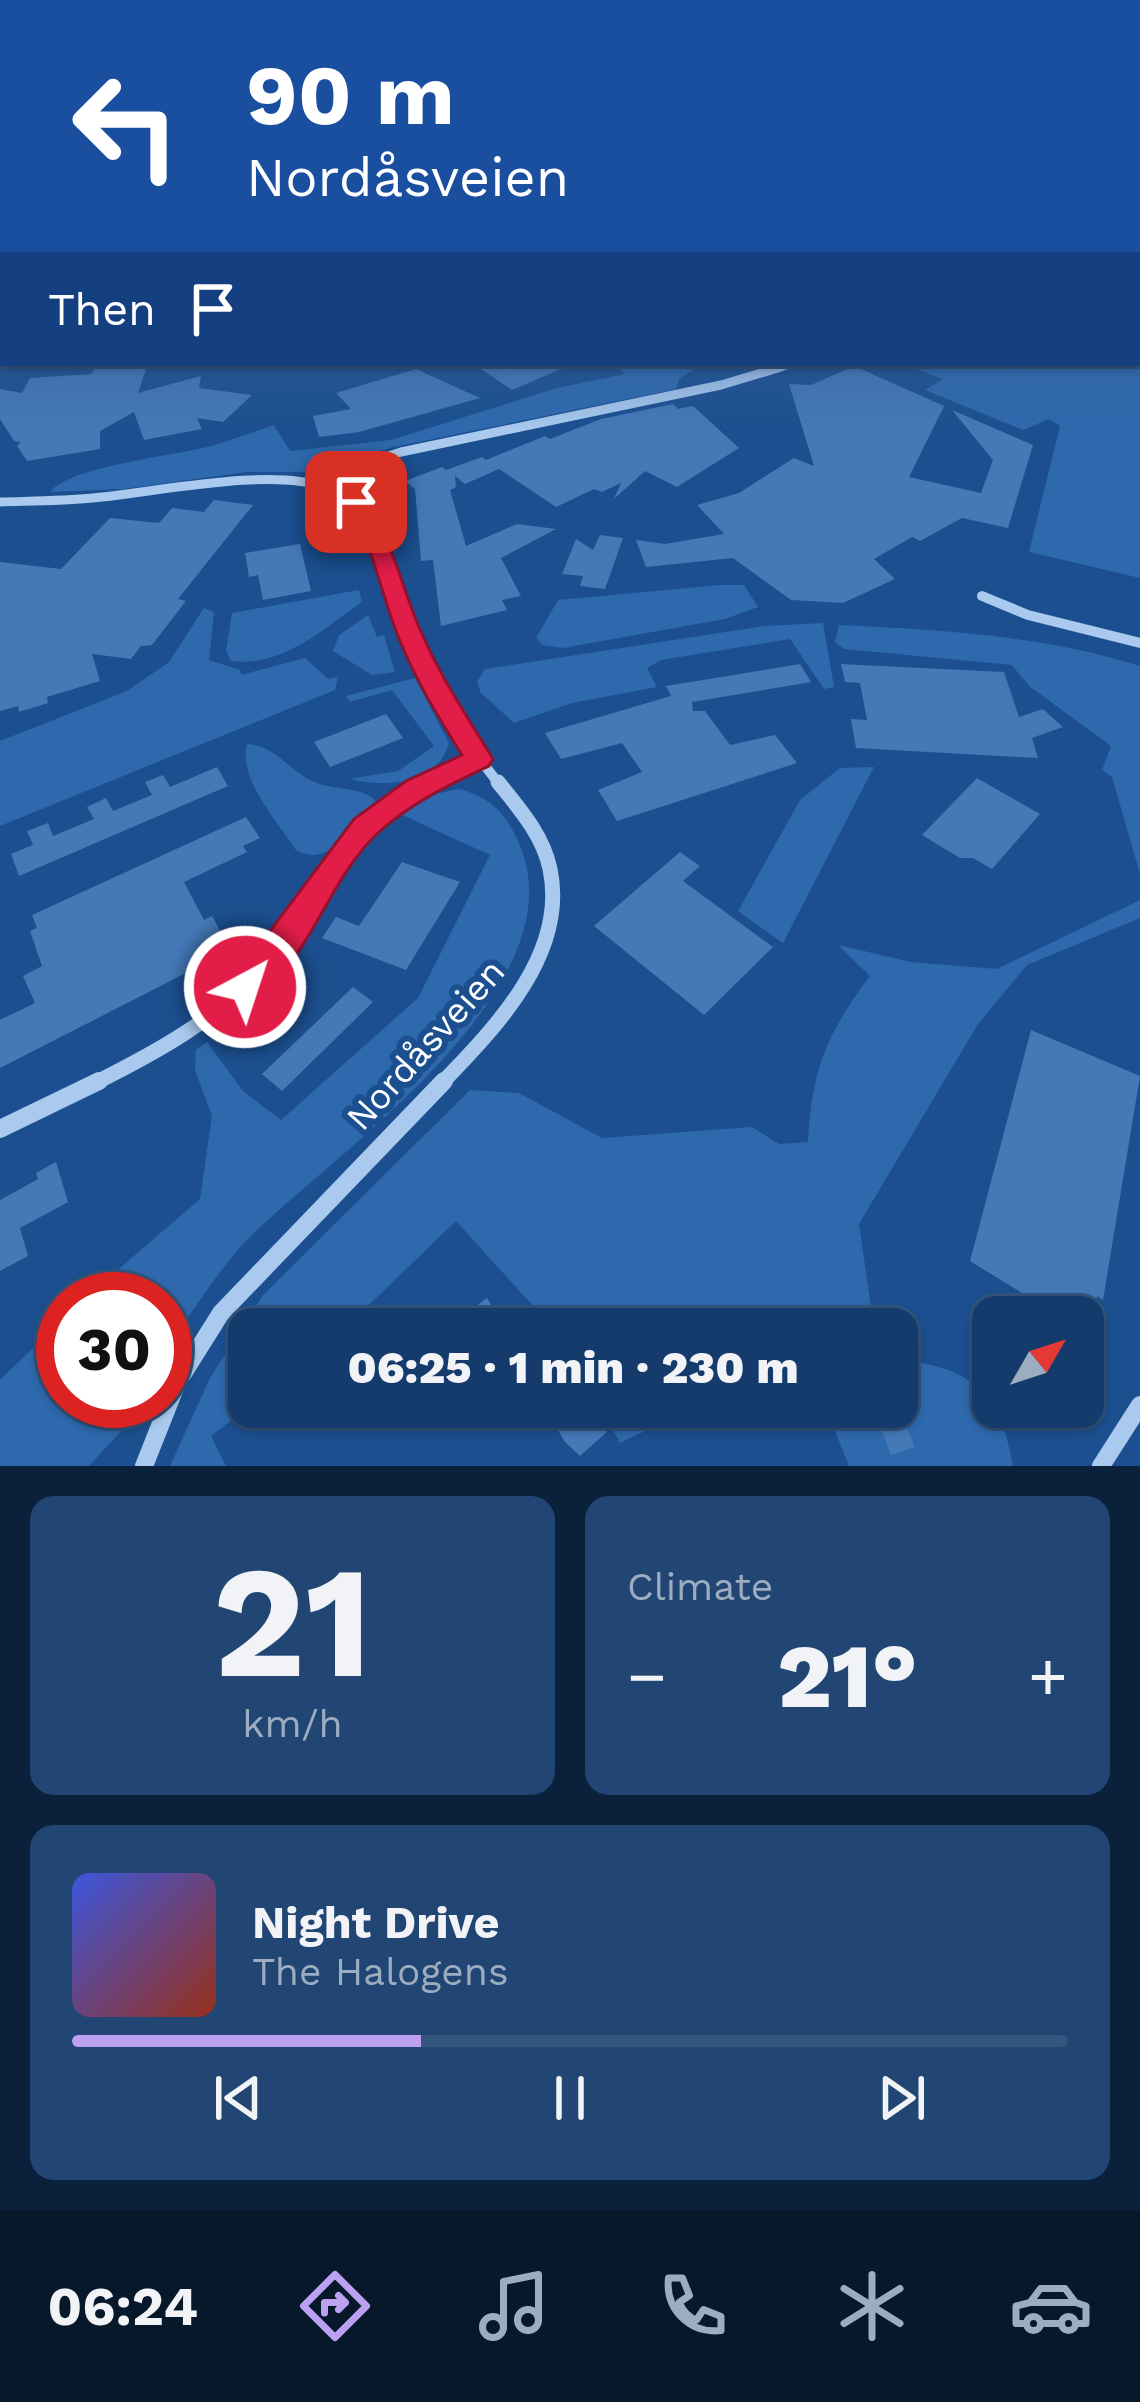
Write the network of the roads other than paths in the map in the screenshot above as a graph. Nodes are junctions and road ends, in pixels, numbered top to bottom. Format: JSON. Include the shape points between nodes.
{"nodes":[{"id":1,"x":783,"y":366,"type":"edge"},
{"id":2,"x":320,"y":485,"type":"junction"},
{"id":3,"x":0,"y":502,"type":"edge"},
{"id":4,"x":982,"y":596,"type":"dead end"},
{"id":5,"x":1140,"y":644,"type":"edge"},
{"id":6,"x":479,"y":759,"type":"junction"},
{"id":7,"x":0,"y":1129,"type":"edge"},
{"id":8,"x":1140,"y":1406,"type":"edge"},
{"id":9,"x":144,"y":1466,"type":"edge"},
{"id":10,"x":1101,"y":1466,"type":"edge"}],
"edges":[{"from":1,"to":2,"type":"street","via":[[401,452]]},
{"from":2,"to":3,"type":"street","name":"Nordåsveien","via":[[254,480]]},
{"from":2,"to":6,"type":"street","name":"Nordåsveien","via":[[369,517],[427,676]]},
{"from":4,"to":5,"type":"street"},
{"from":6,"to":7,"type":"street","via":[[416,788],[365,827],[278,950],[226,1003]]},
{"from":6,"to":9,"type":"street","name":"Nordåsveien","via":[[530,823],[550,866],[554,910],[540,957],[479,1043],[221,1312],[177,1383]]},
{"from":8,"to":10,"type":"street"}]}
